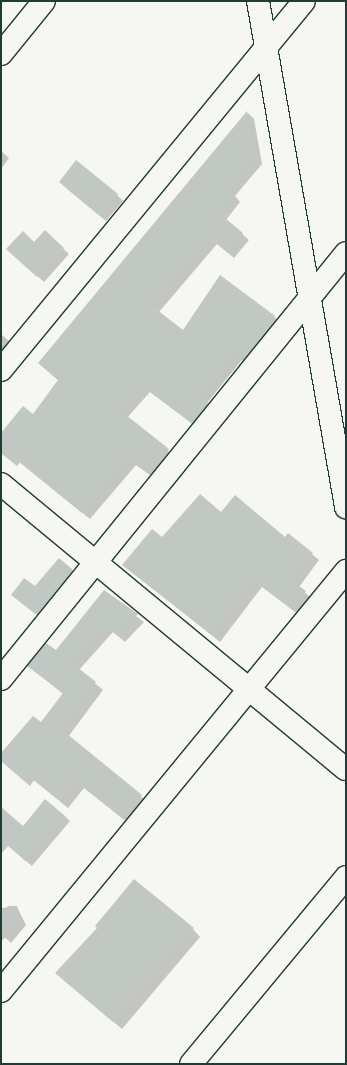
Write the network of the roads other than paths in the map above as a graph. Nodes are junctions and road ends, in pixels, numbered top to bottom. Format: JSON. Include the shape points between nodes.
{"nodes":[{"id":1,"x":44,"y":1,"type":"edge"},
{"id":2,"x":258,"y":1,"type":"edge"},
{"id":3,"x":304,"y":1,"type":"edge"},
{"id":4,"x":266,"y":46,"type":"junction"},
{"id":5,"x":1,"y":54,"type":"edge"},
{"id":6,"x":346,"y":253,"type":"edge"},
{"id":7,"x":309,"y":297,"type":"junction"},
{"id":8,"x":1,"y":370,"type":"edge"},
{"id":9,"x":1,"y":484,"type":"edge"},
{"id":10,"x":346,"y":507,"type":"edge"},
{"id":11,"x":96,"y":563,"type":"junction"},
{"id":12,"x":346,"y":571,"type":"edge"},
{"id":13,"x":1,"y":679,"type":"edge"},
{"id":14,"x":250,"y":690,"type":"junction"},
{"id":15,"x":346,"y":769,"type":"edge"},
{"id":16,"x":346,"y":877,"type":"edge"},
{"id":17,"x":1,"y":991,"type":"edge"},
{"id":18,"x":191,"y":1064,"type":"edge"}],
"edges":[{"from":1,"to":5,"type":"street"},
{"from":2,"to":4,"type":"street"},
{"from":3,"to":4,"type":"street"},
{"from":4,"to":7,"type":"street"},
{"from":4,"to":8,"type":"street"},
{"from":6,"to":7,"type":"street"},
{"from":7,"to":10,"type":"street"},
{"from":7,"to":11,"type":"street"},
{"from":9,"to":11,"type":"street"},
{"from":11,"to":13,"type":"street"},
{"from":11,"to":14,"type":"street"},
{"from":12,"to":14,"type":"street"},
{"from":14,"to":15,"type":"street"},
{"from":14,"to":17,"type":"street"},
{"from":16,"to":18,"type":"street"}]}
